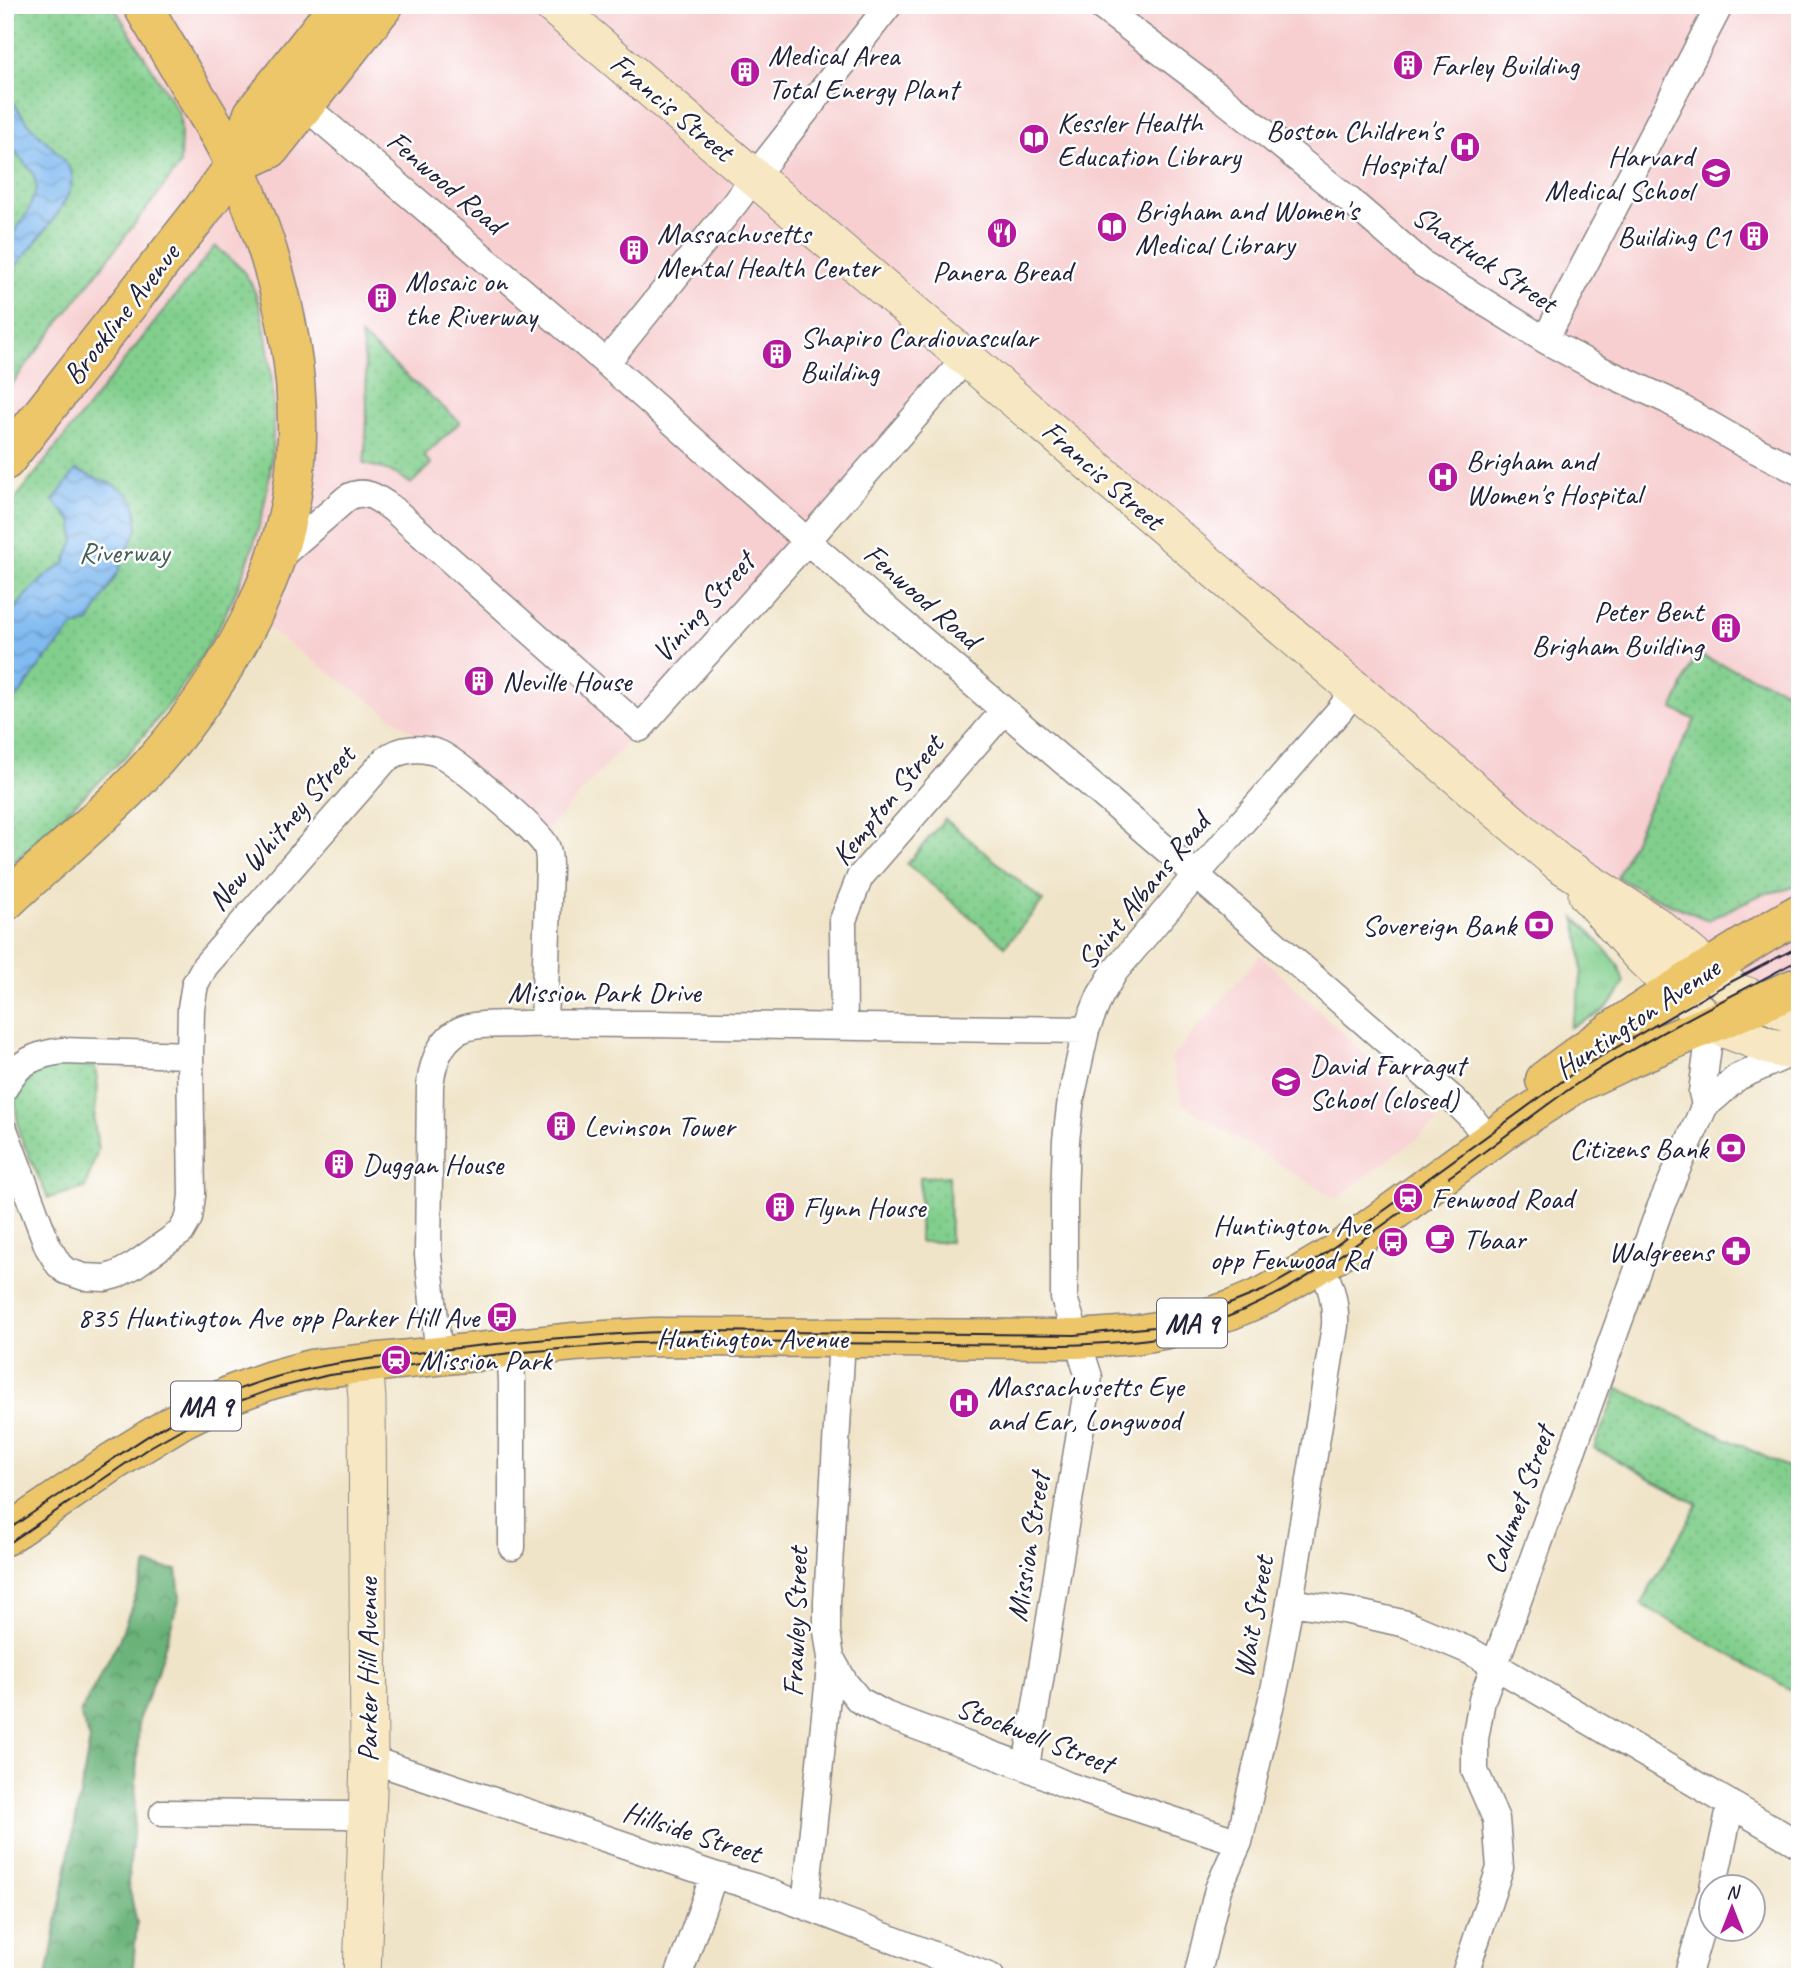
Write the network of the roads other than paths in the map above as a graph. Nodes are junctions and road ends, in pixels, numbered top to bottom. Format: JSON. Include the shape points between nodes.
{"nodes":[{"id":1,"x":142,"y":5,"type":"edge"},
{"id":2,"x":339,"y":5,"type":"edge"},
{"id":3,"x":384,"y":5,"type":"edge"},
{"id":4,"x":552,"y":5,"type":"edge"},
{"id":5,"x":889,"y":5,"type":"edge"},
{"id":6,"x":1098,"y":5,"type":"edge"},
{"id":7,"x":1720,"y":5,"type":"edge"},
{"id":8,"x":305,"y":106,"type":"junction"},
{"id":9,"x":235,"y":165,"type":"junction"},
{"id":10,"x":754,"y":177,"type":"junction"},
{"id":11,"x":1545,"y":340,"type":"junction"},
{"id":12,"x":966,"y":358,"type":"junction"},
{"id":13,"x":606,"y":363,"type":"junction"},
{"id":14,"x":5,"y":461,"type":"edge"},
{"id":15,"x":1799,"y":475,"type":"edge"},
{"id":16,"x":807,"y":541,"type":"junction"},
{"id":17,"x":272,"y":564,"type":"junction"},
{"id":18,"x":1354,"y":689,"type":"junction"},
{"id":19,"x":1004,"y":711,"type":"junction"},
{"id":20,"x":1559,"y":863,"type":"junction"},
{"id":21,"x":1196,"y":875,"type":"junction"},
{"id":22,"x":5,"y":902,"type":"edge"},
{"id":23,"x":1800,"y":914,"type":"edge"},
{"id":24,"x":1708,"y":968,"type":"junction"},
{"id":25,"x":1800,"y":986,"type":"edge"},
{"id":26,"x":1676,"y":989,"type":"junction"},
{"id":27,"x":1764,"y":1002,"type":"junction"},
{"id":28,"x":544,"y":1024,"type":"junction"},
{"id":29,"x":1711,"y":1024,"type":"junction"},
{"id":30,"x":844,"y":1026,"type":"junction"},
{"id":31,"x":1086,"y":1030,"type":"junction"},
{"id":32,"x":1798,"y":1041,"type":"edge"},
{"id":33,"x":190,"y":1055,"type":"junction"},
{"id":34,"x":5,"y":1087,"type":"edge"},
{"id":35,"x":1705,"y":1105,"type":"junction"},
{"id":36,"x":5,"y":1132,"type":"edge"},
{"id":37,"x":1490,"y":1140,"type":"junction"},
{"id":38,"x":1319,"y":1265,"type":"junction"},
{"id":39,"x":842,"y":1339,"type":"junction"},
{"id":40,"x":1077,"y":1339,"type":"junction"},
{"id":41,"x":510,"y":1348,"type":"junction"},
{"id":42,"x":439,"y":1356,"type":"junction"},
{"id":43,"x":364,"y":1364,"type":"junction"},
{"id":44,"x":5,"y":1536,"type":"edge"},
{"id":45,"x":512,"y":1547,"type":"dead end"},
{"id":46,"x":1290,"y":1602,"type":"junction"},
{"id":47,"x":831,"y":1658,"type":"junction"},
{"id":48,"x":1494,"y":1664,"type":"junction"},
{"id":49,"x":369,"y":1759,"type":"junction"},
{"id":50,"x":1026,"y":1767,"type":"junction"},
{"id":51,"x":1731,"y":1804,"type":"junction"},
{"id":52,"x":163,"y":1813,"type":"dead end"},
{"id":53,"x":367,"y":1817,"type":"junction"},
{"id":54,"x":1239,"y":1842,"type":"junction"},
{"id":55,"x":1800,"y":1844,"type":"edge"},
{"id":56,"x":1716,"y":1874,"type":"edge"},
{"id":57,"x":715,"y":1875,"type":"junction"},
{"id":58,"x":805,"y":1906,"type":"junction"},
{"id":59,"x":1697,"y":1944,"type":"edge"},
{"id":60,"x":362,"y":1977,"type":"edge"},
{"id":61,"x":678,"y":1977,"type":"edge"},
{"id":62,"x":991,"y":1977,"type":"edge"},
{"id":63,"x":1197,"y":1977,"type":"edge"},
{"id":64,"x":1464,"y":1977,"type":"edge"},
{"id":65,"x":1687,"y":1977,"type":"edge"}],
"edges":[{"from":1,"to":9,"type":"main road"},
{"from":2,"to":9,"type":"main road","name":"Brookline Avenue","via":[[253,114]]},
{"from":3,"to":8,"type":"main road","name":"Brookline Avenue"},
{"from":4,"to":10,"type":"main road","name":"Francis Street"},
{"from":5,"to":10,"type":"street"},
{"from":6,"to":11,"type":"street","name":"Shattuck Street","via":[[1218,95],[1423,264]]},
{"from":7,"to":11,"type":"street"},
{"from":8,"to":9,"type":"main road","name":"Brookline Avenue","via":[[270,149]]},
{"from":8,"to":13,"type":"street","name":"Fenwood Road"},
{"from":9,"to":14,"type":"main road","name":"Brookline Avenue"},
{"from":9,"to":17,"type":"main road","via":[[275,275],[296,380],[293,481]]},
{"from":10,"to":12,"type":"main road","name":"Francis Street"},
{"from":10,"to":13,"type":"street"},
{"from":11,"to":15,"type":"street","name":"Shattuck Street","via":[[1667,400]]},
{"from":12,"to":16,"type":"street","name":"Vining Street"},
{"from":12,"to":18,"type":"main road","name":"Francis Street"},
{"from":13,"to":16,"type":"street","name":"Fenwood Road"},
{"from":16,"to":17,"type":"street","name":"Vining Street","via":[[640,727],[372,495],[351,495]]},
{"from":16,"to":19,"type":"street","name":"Fenwood Road"},
{"from":17,"to":22,"type":"main road","via":[[242,636],[174,737],[117,800]]},
{"from":18,"to":20,"type":"main road","name":"Francis Street"},
{"from":18,"to":21,"type":"street","name":"Saint Albans Road"},
{"from":19,"to":21,"type":"street","name":"Fenwood Road"},
{"from":19,"to":30,"type":"street","name":"Kempton Street","via":[[860,877],[843,920]]},
{"from":20,"to":24,"type":"main road","name":"Francis Street","via":[[1657,926]]},
{"from":20,"to":26,"type":"main road","name":"Francis Street","via":[[1633,948]]},
{"from":21,"to":31,"type":"street","name":"Saint Albans Road","via":[[1115,971]]},
{"from":21,"to":37,"type":"street","name":"Fenwood Road","via":[[1456,1102]]},
{"from":23,"to":24,"type":"main road","name":"Huntington Avenue","number":"MA 9"},
{"from":24,"to":26,"type":"main road","name":"Huntington Avenue","number":"MA 9"},
{"from":24,"to":27,"type":"main road","name":"Francis Street","via":[[1736,992]]},
{"from":25,"to":27,"type":"main road","name":"Huntington Avenue","number":"MA 9"},
{"from":26,"to":29,"type":"main road","name":"Francis Street"},
{"from":26,"to":37,"type":"main road","name":"Huntington Avenue","number":"MA 9","via":[[1533,1089]]},
{"from":27,"to":29,"type":"main road","name":"Huntington Avenue","number":"MA 9"},
{"from":27,"to":32,"type":"main road","name":"Francis Street"},
{"from":28,"to":30,"type":"street","name":"Mission Park Drive"},
{"from":28,"to":33,"type":"street","name":"New Whitney Street","via":[[546,845],[530,826],[448,758],[410,749],[384,760],[200,974],[192,995]]},
{"from":28,"to":42,"type":"street","name":"Mission Park Drive","via":[[469,1027],[448,1039],[435,1059],[430,1085],[428,1255]]},
{"from":29,"to":32,"type":"main road","via":[[1772,1047]]},
{"from":29,"to":35,"type":"street","name":"Calumet Street","via":[[1702,1092]]},
{"from":29,"to":37,"type":"main road","name":"Huntington Avenue","number":"MA 9","via":[[1586,1079]]},
{"from":30,"to":31,"type":"street","name":"Mission Park Drive"},
{"from":31,"to":40,"type":"street","name":"Saint Albans Road","via":[[1071,1099],[1064,1180],[1064,1298]]},
{"from":32,"to":35,"type":"street","via":[[1738,1077]]},
{"from":33,"to":34,"type":"street","via":[[46,1053],[27,1060]]},
{"from":33,"to":36,"type":"street","name":"New Whitney Street","via":[[189,1218],[174,1238],[116,1275],[84,1277],[59,1265]]},
{"from":35,"to":48,"type":"street","name":"Calumet Street","via":[[1660,1208]]},
{"from":37,"to":38,"type":"main road","name":"Huntington Avenue","number":"MA 9"},
{"from":38,"to":40,"type":"main road","name":"Huntington Avenue","number":"MA 9","via":[[1250,1303],[1192,1323],[1134,1335]]},
{"from":38,"to":46,"type":"street","name":"Wait Street","via":[[1335,1301],[1335,1326]]},
{"from":39,"to":40,"type":"main road","name":"Huntington Avenue","number":"MA 9"},
{"from":39,"to":41,"type":"main road","name":"Huntington Avenue","number":"MA 9","via":[[653,1337]]},
{"from":39,"to":47,"type":"street","name":"Frawley Street","via":[[827,1602]]},
{"from":40,"to":50,"type":"street","name":"Mission Street","via":[[1089,1377]]},
{"from":41,"to":42,"type":"main road","name":"Huntington Avenue","number":"MA 9"},
{"from":41,"to":45,"type":"street"},
{"from":42,"to":43,"type":"main road","name":"Huntington Avenue","number":"MA 9"},
{"from":43,"to":44,"type":"main road","name":"Huntington Avenue","number":"MA 9","via":[[311,1369],[217,1400],[156,1434]]},
{"from":43,"to":49,"type":"main road","name":"Parker Hill Avenue"},
{"from":46,"to":48,"type":"street","via":[[1406,1623]]},
{"from":46,"to":54,"type":"street","name":"Wait Street"},
{"from":47,"to":50,"type":"street","name":"Stockwell Street","via":[[859,1700],[886,1715]]},
{"from":47,"to":58,"type":"street","name":"Frawley Street"},
{"from":48,"to":51,"type":"street"},
{"from":48,"to":64,"type":"street","name":"Calumet Street","via":[[1475,1739],[1475,1771],[1496,1819],[1500,1867]]},
{"from":49,"to":53,"type":"main road","name":"Parker Hill Avenue"},
{"from":49,"to":57,"type":"street","name":"Hillside Street"},
{"from":50,"to":54,"type":"street","name":"Stockwell Street"},
{"from":51,"to":55,"type":"street"},
{"from":51,"to":56,"type":"street"},
{"from":52,"to":53,"type":"street"},
{"from":53,"to":60,"type":"main road","name":"Parker Hill Avenue"},
{"from":54,"to":63,"type":"street","name":"Wait Street","via":[[1218,1889]]},
{"from":57,"to":58,"type":"street","name":"Hillside Street"},
{"from":57,"to":61,"type":"street"},
{"from":58,"to":62,"type":"street","name":"Hillside Street"},
{"from":59,"to":65,"type":"street"}]}
